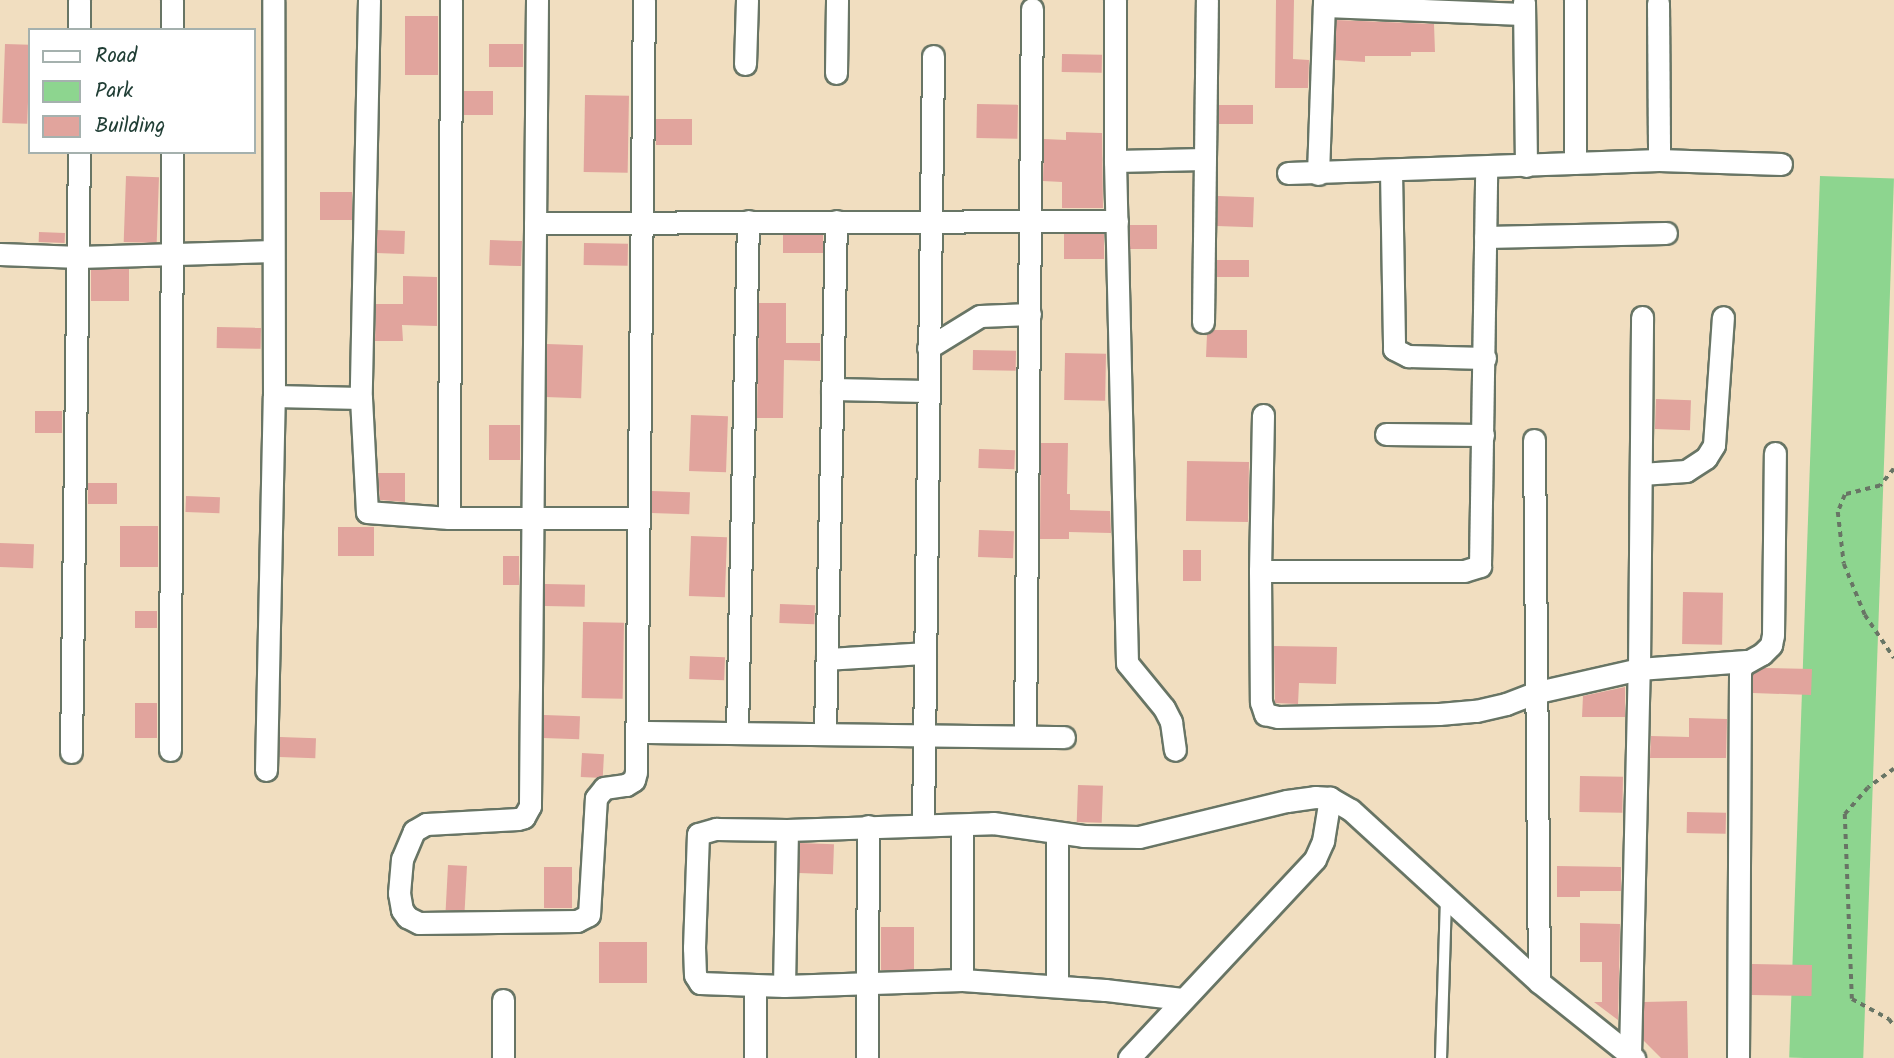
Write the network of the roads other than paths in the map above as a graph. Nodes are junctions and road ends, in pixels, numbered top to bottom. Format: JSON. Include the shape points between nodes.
{"nodes":[{"id":1,"x":79,"y":0,"type":"edge"},
{"id":2,"x":172,"y":0,"type":"edge"},
{"id":3,"x":273,"y":0,"type":"edge"},
{"id":4,"x":369,"y":0,"type":"edge"},
{"id":5,"x":451,"y":0,"type":"edge"},
{"id":6,"x":537,"y":0,"type":"edge"},
{"id":7,"x":643,"y":0,"type":"edge"},
{"id":8,"x":747,"y":0,"type":"edge"},
{"id":9,"x":837,"y":0,"type":"edge"},
{"id":10,"x":1115,"y":0,"type":"edge"},
{"id":11,"x":1207,"y":0,"type":"edge"},
{"id":12,"x":1575,"y":0,"type":"edge"},
{"id":13,"x":1658,"y":2,"type":"dead end"},
{"id":14,"x":1324,"y":3,"type":"edge"},
{"id":15,"x":1524,"y":7,"type":"edge"},
{"id":16,"x":1032,"y":9,"type":"dead end"},
{"id":17,"x":79,"y":28,"type":"edge"},
{"id":18,"x":172,"y":28,"type":"edge"},
{"id":19,"x":933,"y":56,"type":"dead end"},
{"id":20,"x":745,"y":64,"type":"dead end"},
{"id":21,"x":835,"y":73,"type":"dead end"},
{"id":22,"x":79,"y":154,"type":"edge"},
{"id":23,"x":172,"y":154,"type":"edge"},
{"id":24,"x":1205,"y":159,"type":"junction"},
{"id":25,"x":1659,"y":160,"type":"junction"},
{"id":26,"x":1115,"y":161,"type":"junction"},
{"id":27,"x":1575,"y":163,"type":"junction"},
{"id":28,"x":1781,"y":164,"type":"dead end"},
{"id":29,"x":1526,"y":166,"type":"junction"},
{"id":30,"x":1486,"y":167,"type":"junction"},
{"id":31,"x":1391,"y":171,"type":"junction"},
{"id":32,"x":1288,"y":173,"type":"dead end"},
{"id":33,"x":1318,"y":174,"type":"junction"},
{"id":34,"x":1030,"y":220,"type":"junction"},
{"id":35,"x":748,"y":221,"type":"junction"},
{"id":36,"x":836,"y":221,"type":"junction"},
{"id":37,"x":930,"y":221,"type":"junction"},
{"id":38,"x":1117,"y":221,"type":"junction"},
{"id":39,"x":641,"y":222,"type":"junction"},
{"id":40,"x":535,"y":223,"type":"junction"},
{"id":41,"x":1666,"y":233,"type":"dead end"},
{"id":42,"x":1485,"y":237,"type":"junction"},
{"id":43,"x":273,"y":251,"type":"junction"},
{"id":44,"x":172,"y":253,"type":"junction"},
{"id":45,"x":0,"y":254,"type":"edge"},
{"id":46,"x":79,"y":257,"type":"junction"},
{"id":47,"x":1030,"y":314,"type":"junction"},
{"id":48,"x":1642,"y":317,"type":"dead end"},
{"id":49,"x":1723,"y":317,"type":"dead end"},
{"id":50,"x":1203,"y":322,"type":"dead end"},
{"id":51,"x":928,"y":348,"type":"junction"},
{"id":52,"x":1485,"y":358,"type":"junction"},
{"id":53,"x":832,"y":389,"type":"junction"},
{"id":54,"x":927,"y":391,"type":"junction"},
{"id":55,"x":274,"y":396,"type":"junction"},
{"id":56,"x":361,"y":398,"type":"junction"},
{"id":57,"x":1263,"y":415,"type":"dead end"},
{"id":58,"x":1386,"y":434,"type":"dead end"},
{"id":59,"x":1483,"y":435,"type":"junction"},
{"id":60,"x":1534,"y":440,"type":"dead end"},
{"id":61,"x":1775,"y":453,"type":"dead end"},
{"id":62,"x":1641,"y":474,"type":"junction"},
{"id":63,"x":449,"y":518,"type":"junction"},
{"id":64,"x":533,"y":518,"type":"junction"},
{"id":65,"x":637,"y":518,"type":"junction"},
{"id":66,"x":1260,"y":571,"type":"junction"},
{"id":67,"x":925,"y":653,"type":"junction"},
{"id":68,"x":827,"y":659,"type":"junction"},
{"id":69,"x":1746,"y":661,"type":"junction"},
{"id":70,"x":1639,"y":668,"type":"junction"},
{"id":71,"x":1538,"y":692,"type":"junction"},
{"id":72,"x":638,"y":732,"type":"junction"},
{"id":73,"x":737,"y":732,"type":"junction"},
{"id":74,"x":825,"y":732,"type":"junction"},
{"id":75,"x":925,"y":733,"type":"junction"},
{"id":76,"x":1024,"y":735,"type":"junction"},
{"id":77,"x":1064,"y":737,"type":"dead end"},
{"id":78,"x":170,"y":750,"type":"dead end"},
{"id":79,"x":1175,"y":750,"type":"dead end"},
{"id":80,"x":71,"y":752,"type":"dead end"},
{"id":81,"x":266,"y":770,"type":"dead end"},
{"id":82,"x":1330,"y":798,"type":"junction"},
{"id":83,"x":923,"y":824,"type":"junction"},
{"id":84,"x":962,"y":825,"type":"junction"},
{"id":85,"x":868,"y":826,"type":"junction"},
{"id":86,"x":787,"y":830,"type":"junction"},
{"id":87,"x":1057,"y":833,"type":"junction"},
{"id":88,"x":1446,"y":894,"type":"junction"},
{"id":89,"x":962,"y":980,"type":"junction"},
{"id":90,"x":867,"y":981,"type":"junction"},
{"id":91,"x":1539,"y":982,"type":"junction"},
{"id":92,"x":755,"y":985,"type":"junction"},
{"id":93,"x":784,"y":986,"type":"junction"},
{"id":94,"x":1057,"y":986,"type":"junction"},
{"id":95,"x":1182,"y":999,"type":"junction"},
{"id":96,"x":503,"y":1000,"type":"dead end"},
{"id":97,"x":1632,"y":1057,"type":"edge"},
{"id":98,"x":503,"y":1058,"type":"edge"},
{"id":99,"x":755,"y":1058,"type":"edge"},
{"id":100,"x":867,"y":1058,"type":"edge"},
{"id":101,"x":1129,"y":1058,"type":"edge"},
{"id":102,"x":1441,"y":1058,"type":"edge"},
{"id":103,"x":1738,"y":1058,"type":"edge"}],
"edges":[{"from":1,"to":17,"type":"street"},
{"from":2,"to":18,"type":"street"},
{"from":3,"to":43,"type":"street"},
{"from":4,"to":56,"type":"street"},
{"from":5,"to":63,"type":"street"},
{"from":6,"to":40,"type":"street"},
{"from":7,"to":39,"type":"street"},
{"from":8,"to":20,"type":"street"},
{"from":9,"to":21,"type":"street"},
{"from":10,"to":26,"type":"street"},
{"from":11,"to":24,"type":"street"},
{"from":12,"to":27,"type":"street"},
{"from":13,"to":25,"type":"street"},
{"from":14,"to":15,"type":"street"},
{"from":14,"to":33,"type":"street"},
{"from":15,"to":29,"type":"street"},
{"from":16,"to":34,"type":"street"},
{"from":19,"to":37,"type":"street"},
{"from":22,"to":46,"type":"street"},
{"from":23,"to":44,"type":"street"},
{"from":24,"to":26,"type":"street"},
{"from":24,"to":50,"type":"street"},
{"from":25,"to":27,"type":"street"},
{"from":25,"to":28,"type":"street"},
{"from":26,"to":38,"type":"street"},
{"from":27,"to":29,"type":"street"},
{"from":29,"to":30,"type":"street"},
{"from":30,"to":31,"type":"street"},
{"from":30,"to":42,"type":"street"},
{"from":31,"to":33,"type":"street"},
{"from":31,"to":52,"type":"street","via":[[1394,349],[1408,356]]},
{"from":32,"to":33,"type":"street"},
{"from":34,"to":37,"type":"street"},
{"from":34,"to":38,"type":"street"},
{"from":34,"to":47,"type":"street"},
{"from":35,"to":36,"type":"street"},
{"from":35,"to":39,"type":"street"},
{"from":35,"to":73,"type":"street"},
{"from":36,"to":37,"type":"street"},
{"from":36,"to":53,"type":"street"},
{"from":37,"to":51,"type":"street"},
{"from":38,"to":79,"type":"street","via":[[1127,663],[1164,708]]},
{"from":39,"to":40,"type":"street"},
{"from":39,"to":65,"type":"street"},
{"from":40,"to":64,"type":"street"},
{"from":41,"to":42,"type":"street"},
{"from":42,"to":52,"type":"street"},
{"from":43,"to":44,"type":"street"},
{"from":43,"to":55,"type":"street"},
{"from":44,"to":46,"type":"street"},
{"from":44,"to":78,"type":"street"},
{"from":45,"to":46,"type":"street"},
{"from":46,"to":80,"type":"street"},
{"from":47,"to":51,"type":"street","via":[[980,316]]},
{"from":47,"to":76,"type":"street"},
{"from":48,"to":62,"type":"street"},
{"from":49,"to":62,"type":"street","via":[[1714,444],[1706,458],[1686,471]]},
{"from":51,"to":54,"type":"street"},
{"from":52,"to":59,"type":"street"},
{"from":53,"to":54,"type":"street"},
{"from":53,"to":68,"type":"street"},
{"from":54,"to":67,"type":"street"},
{"from":55,"to":56,"type":"street"},
{"from":55,"to":81,"type":"street"},
{"from":56,"to":63,"type":"street","via":[[367,512]]},
{"from":57,"to":66,"type":"street"},
{"from":58,"to":59,"type":"street"},
{"from":59,"to":66,"type":"street","via":[[1482,558],[1474,570]]},
{"from":60,"to":71,"type":"street"},
{"from":61,"to":69,"type":"street","via":[[1773,635],[1762,654]]},
{"from":62,"to":70,"type":"street"},
{"from":63,"to":64,"type":"street"},
{"from":64,"to":65,"type":"street"},
{"from":64,"to":72,"type":"street","via":[[528,812],[518,819],[426,824],[414,831],[402,859],[400,880],[402,910],[407,917],[439,924],[577,921],[589,915],[596,798],[604,788],[634,780]]},
{"from":65,"to":72,"type":"street"},
{"from":66,"to":71,"type":"street","via":[[1261,702],[1265,713],[1278,718],[1439,715],[1506,704]]},
{"from":67,"to":68,"type":"street"},
{"from":67,"to":75,"type":"street"},
{"from":68,"to":74,"type":"street"},
{"from":69,"to":70,"type":"street"},
{"from":69,"to":103,"type":"street","via":[[1740,673]]},
{"from":70,"to":71,"type":"street"},
{"from":70,"to":97,"type":"street"},
{"from":71,"to":91,"type":"street"},
{"from":72,"to":73,"type":"street"},
{"from":73,"to":74,"type":"street"},
{"from":74,"to":75,"type":"street"},
{"from":75,"to":76,"type":"street"},
{"from":75,"to":83,"type":"street"},
{"from":76,"to":77,"type":"street"},
{"from":82,"to":87,"type":"street","via":[[1287,802],[1139,837]]},
{"from":82,"to":88,"type":"street","via":[[1351,810]]},
{"from":82,"to":95,"type":"street","via":[[1315,859]]},
{"from":83,"to":84,"type":"street"},
{"from":83,"to":85,"type":"street"},
{"from":84,"to":87,"type":"street","via":[[993,823]]},
{"from":84,"to":89,"type":"street"},
{"from":85,"to":86,"type":"street"},
{"from":85,"to":90,"type":"street"},
{"from":86,"to":92,"type":"street","via":[[716,829],[698,834],[695,975],[700,983]]},
{"from":86,"to":93,"type":"street"},
{"from":87,"to":94,"type":"street"},
{"from":88,"to":91,"type":"street"},
{"from":88,"to":102,"type":"lane"},
{"from":89,"to":90,"type":"street"},
{"from":89,"to":94,"type":"street"},
{"from":90,"to":93,"type":"street"},
{"from":90,"to":100,"type":"street"},
{"from":91,"to":97,"type":"street"},
{"from":92,"to":93,"type":"street"},
{"from":92,"to":99,"type":"street"},
{"from":94,"to":95,"type":"street"},
{"from":95,"to":101,"type":"street"},
{"from":96,"to":98,"type":"street"}]}
